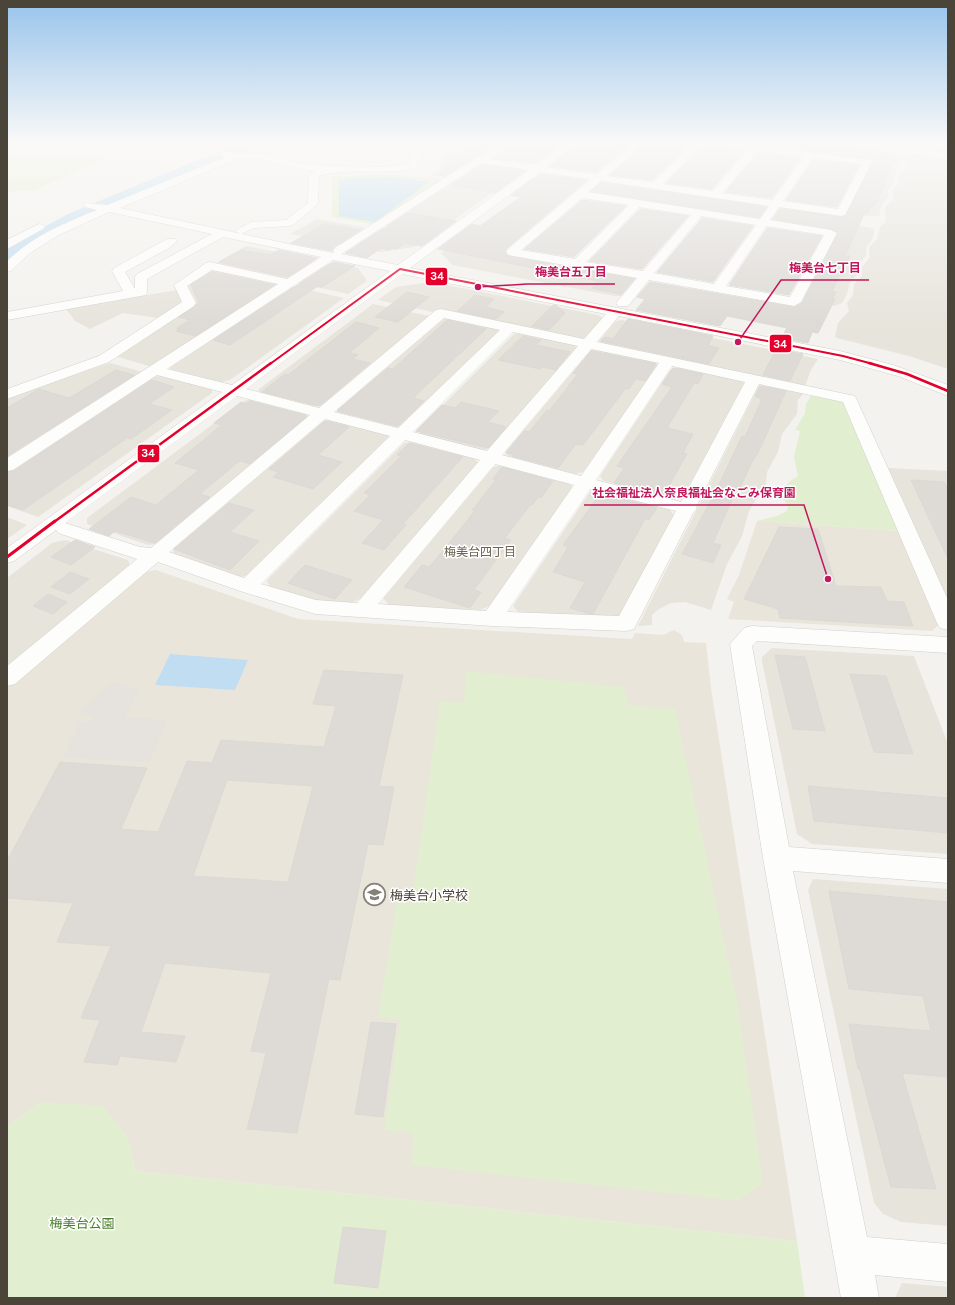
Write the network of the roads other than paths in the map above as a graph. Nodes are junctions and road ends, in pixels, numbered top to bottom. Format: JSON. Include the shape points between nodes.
{"nodes":[{"id":1,"x":313,"y":203,"type":"edge"},
{"id":2,"x":413,"y":203,"type":"edge"},
{"id":3,"x":491,"y":203,"type":"edge"},
{"id":4,"x":570,"y":203,"type":"edge"},
{"id":5,"x":637,"y":203,"type":"joint"},
{"id":6,"x":769,"y":203,"type":"edge"},
{"id":7,"x":846,"y":203,"type":"edge"},
{"id":8,"x":105,"y":204,"type":"junction"},
{"id":9,"x":776,"y":204,"type":"junction"},
{"id":10,"x":699,"y":212,"type":"junction"},
{"id":11,"x":764,"y":222,"type":"junction"},
{"id":12,"x":202,"y":228,"type":"junction"},
{"id":13,"x":241,"y":231,"type":"junction"},
{"id":14,"x":221,"y":234,"type":"junction"},
{"id":15,"x":171,"y":241,"type":"dead end"},
{"id":16,"x":7,"y":244,"type":"edge"},
{"id":17,"x":335,"y":254,"type":"junction"},
{"id":18,"x":578,"y":263,"type":"junction"},
{"id":19,"x":403,"y":266,"type":"junction"},
{"id":20,"x":7,"y":268,"type":"edge"},
{"id":21,"x":646,"y":276,"type":"junction"},
{"id":22,"x":289,"y":283,"type":"junction"},
{"id":23,"x":718,"y":288,"type":"junction"},
{"id":24,"x":131,"y":294,"type":"junction"},
{"id":25,"x":619,"y":308,"type":"junction"},
{"id":26,"x":7,"y":316,"type":"edge"},
{"id":27,"x":510,"y":328,"type":"junction"},
{"id":28,"x":586,"y":344,"type":"junction"},
{"id":29,"x":668,"y":361,"type":"junction"},
{"id":30,"x":155,"y":370,"type":"junction"},
{"id":31,"x":754,"y":378,"type":"junction"},
{"id":32,"x":948,"y":378,"type":"edge"},
{"id":33,"x":236,"y":391,"type":"junction"},
{"id":34,"x":948,"y":391,"type":"edge"},
{"id":35,"x":7,"y":394,"type":"edge"},
{"id":36,"x":322,"y":413,"type":"junction"},
{"id":37,"x":403,"y":434,"type":"junction"},
{"id":38,"x":491,"y":457,"type":"junction"},
{"id":39,"x":7,"y":466,"type":"edge"},
{"id":40,"x":586,"y":482,"type":"junction"},
{"id":41,"x":688,"y":509,"type":"junction"},
{"id":42,"x":65,"y":529,"type":"dead end"},
{"id":43,"x":155,"y":554,"type":"junction"},
{"id":44,"x":7,"y":557,"type":"edge"},
{"id":45,"x":247,"y":586,"type":"junction"},
{"id":46,"x":362,"y":610,"type":"junction"},
{"id":47,"x":492,"y":619,"type":"junction"},
{"id":48,"x":948,"y":624,"type":"edge"},
{"id":49,"x":948,"y":645,"type":"edge"},
{"id":50,"x":7,"y":678,"type":"edge"},
{"id":51,"x":777,"y":858,"type":"junction"},
{"id":52,"x":948,"y":872,"type":"edge"},
{"id":53,"x":852,"y":1254,"type":"junction"},
{"id":54,"x":948,"y":1263,"type":"edge"},
{"id":55,"x":860,"y":1298,"type":"edge"}],
"edges":[{"from":1,"to":13,"type":"street","via":[[289,223],[251,225]]},
{"from":2,"to":17,"type":"street"},
{"from":3,"to":19,"type":"street"},
{"from":4,"to":18,"type":"street","via":[[512,252]]},
{"from":5,"to":10,"type":"street"},
{"from":5,"to":18,"type":"street"},
{"from":6,"to":9,"type":"street"},
{"from":7,"to":9,"type":"street","via":[[841,212]]},
{"from":8,"to":12,"type":"street"},
{"from":8,"to":16,"type":"street","via":[[89,205]]},
{"from":8,"to":20,"type":"street","via":[[44,238]]},
{"from":9,"to":11,"type":"street"},
{"from":10,"to":11,"type":"street"},
{"from":10,"to":21,"type":"street"},
{"from":11,"to":23,"type":"street"},
{"from":11,"to":23,"type":"street","via":[[831,233],[794,302]]},
{"from":12,"to":13,"type":"street"},
{"from":12,"to":14,"type":"street"},
{"from":13,"to":17,"type":"street"},
{"from":14,"to":17,"type":"street"},
{"from":14,"to":24,"type":"street","via":[[146,273],[141,277],[141,292]]},
{"from":15,"to":24,"type":"street","via":[[157,252],[118,271]]},
{"from":17,"to":19,"type":"street"},
{"from":17,"to":22,"type":"street"},
{"from":18,"to":21,"type":"street"},
{"from":19,"to":25,"type":"street"},
{"from":19,"to":33,"type":"street"},
{"from":21,"to":23,"type":"street"},
{"from":21,"to":25,"type":"street"},
{"from":22,"to":30,"type":"street"},
{"from":22,"to":35,"type":"street","via":[[210,266],[180,285],[189,303],[104,359]]},
{"from":24,"to":26,"type":"street"},
{"from":25,"to":28,"type":"street"},
{"from":25,"to":32,"type":"street","via":[[865,351]]},
{"from":25,"to":34,"type":"street","via":[[842,356],[907,374]]},
{"from":27,"to":28,"type":"street"},
{"from":27,"to":36,"type":"street","via":[[441,313]]},
{"from":27,"to":37,"type":"street"},
{"from":28,"to":29,"type":"street"},
{"from":28,"to":38,"type":"street"},
{"from":29,"to":31,"type":"street"},
{"from":29,"to":40,"type":"street"},
{"from":30,"to":33,"type":"street"},
{"from":30,"to":39,"type":"street"},
{"from":31,"to":41,"type":"street"},
{"from":31,"to":48,"type":"street","via":[[849,399]]},
{"from":33,"to":36,"type":"street"},
{"from":33,"to":44,"type":"street"},
{"from":36,"to":37,"type":"street"},
{"from":36,"to":43,"type":"street"},
{"from":37,"to":38,"type":"street"},
{"from":37,"to":45,"type":"street"},
{"from":38,"to":40,"type":"street"},
{"from":38,"to":46,"type":"street"},
{"from":40,"to":41,"type":"street"},
{"from":40,"to":47,"type":"street"},
{"from":41,"to":47,"type":"street","via":[[626,624]]},
{"from":42,"to":43,"type":"street","via":[[138,553]]},
{"from":43,"to":45,"type":"street"},
{"from":43,"to":50,"type":"street"},
{"from":45,"to":46,"type":"street","via":[[315,607]]},
{"from":46,"to":47,"type":"street"},
{"from":49,"to":51,"type":"street","via":[[752,633],[741,644]]},
{"from":51,"to":52,"type":"street"},
{"from":51,"to":53,"type":"street"},
{"from":53,"to":54,"type":"street"},
{"from":53,"to":55,"type":"street"}]}
